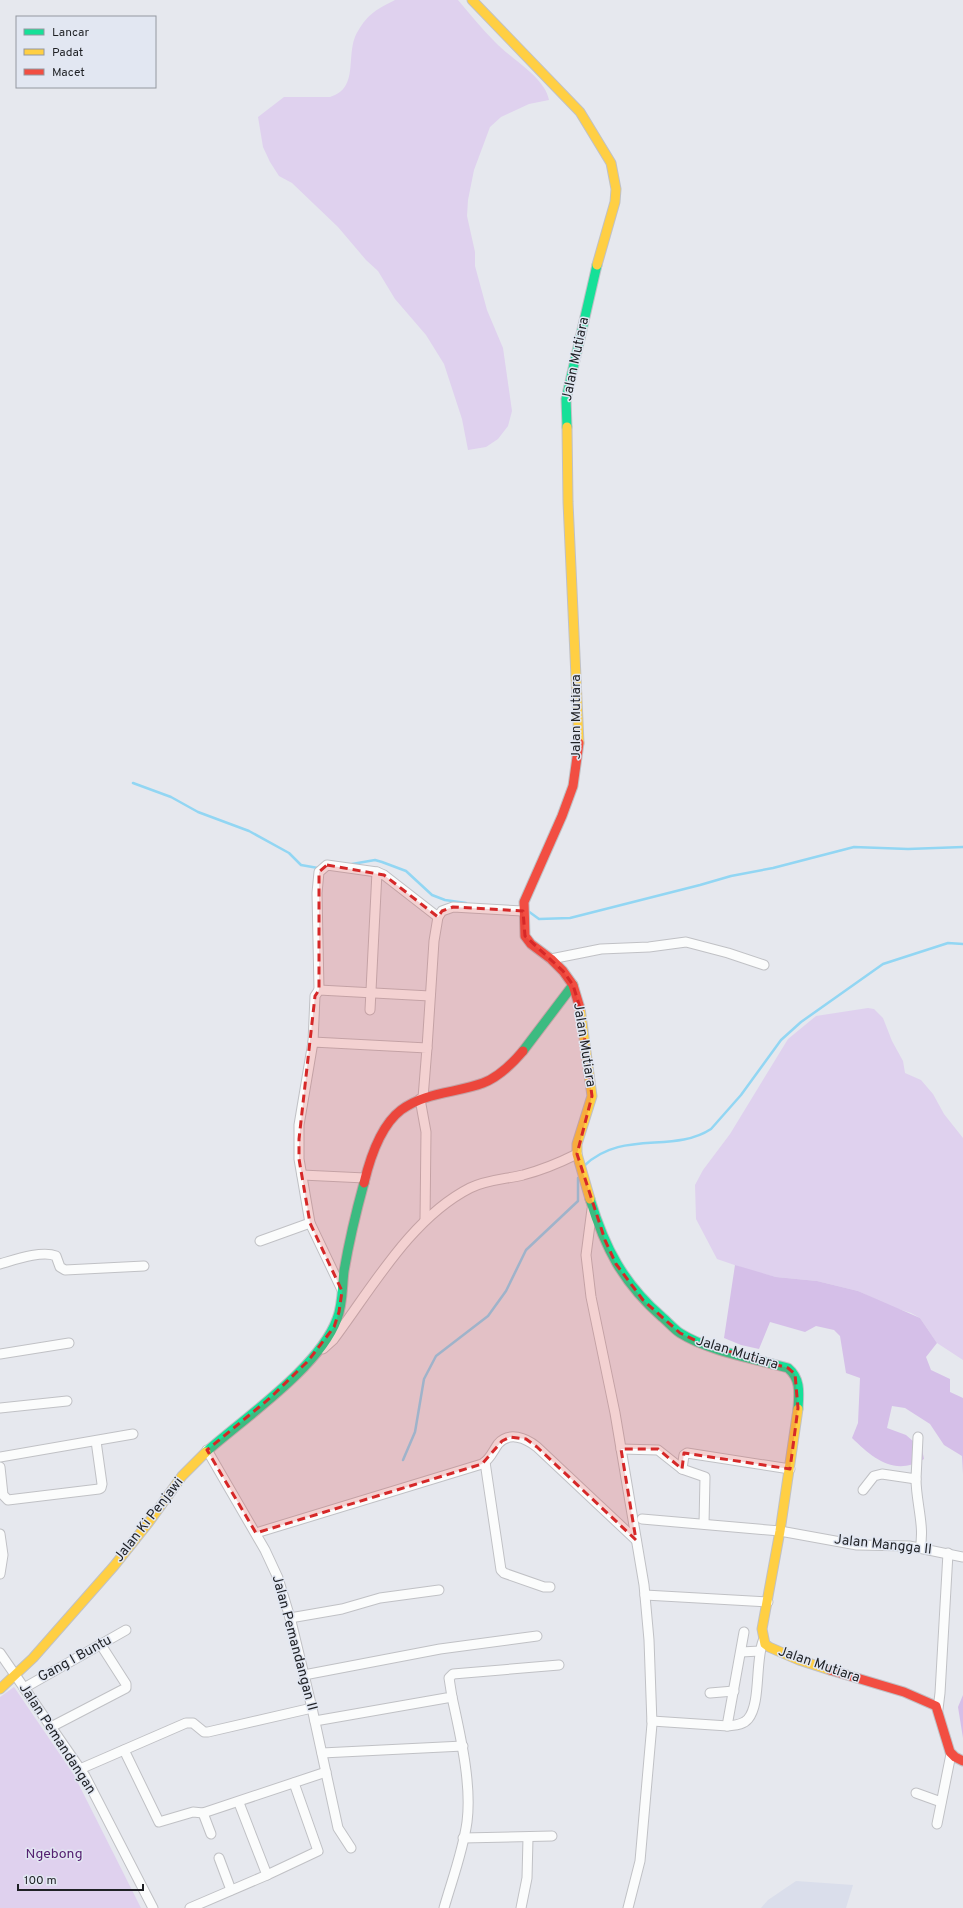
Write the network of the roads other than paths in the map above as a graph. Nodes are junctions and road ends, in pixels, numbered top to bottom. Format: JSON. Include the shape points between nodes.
{"nodes":[{"id":1,"x":472,"y":0,"type":"edge"},
{"id":2,"x":377,"y":872,"type":"junction"},
{"id":3,"x":523,"y":910,"type":"junction"},
{"id":4,"x":438,"y":917,"type":"junction"},
{"id":5,"x":552,"y":959,"type":"junction"},
{"id":6,"x":764,"y":965,"type":"dead end"},
{"id":7,"x":573,"y":985,"type":"junction"},
{"id":8,"x":319,"y":990,"type":"junction"},
{"id":9,"x":371,"y":994,"type":"junction"},
{"id":10,"x":430,"y":996,"type":"junction"},
{"id":11,"x":370,"y":1010,"type":"dead end"},
{"id":12,"x":313,"y":1042,"type":"junction"},
{"id":13,"x":426,"y":1048,"type":"junction"},
{"id":14,"x":422,"y":1099,"type":"junction"},
{"id":15,"x":577,"y":1154,"type":"junction"},
{"id":16,"x":302,"y":1175,"type":"junction"},
{"id":17,"x":365,"y":1178,"type":"junction"},
{"id":18,"x":592,"y":1206,"type":"junction"},
{"id":19,"x":425,"y":1220,"type":"junction"},
{"id":20,"x":310,"y":1223,"type":"junction"},
{"id":21,"x":260,"y":1241,"type":"dead end"},
{"id":22,"x":0,"y":1264,"type":"edge"},
{"id":23,"x":144,"y":1266,"type":"dead end"},
{"id":24,"x":342,"y":1292,"type":"junction"},
{"id":25,"x":69,"y":1342,"type":"dead end"},
{"id":26,"x":316,"y":1353,"type":"junction"},
{"id":27,"x":0,"y":1354,"type":"edge"},
{"id":28,"x":67,"y":1402,"type":"dead end"},
{"id":29,"x":0,"y":1408,"type":"edge"},
{"id":30,"x":133,"y":1434,"type":"dead end"},
{"id":31,"x":918,"y":1437,"type":"dead end"},
{"id":32,"x":96,"y":1441,"type":"junction"},
{"id":33,"x":621,"y":1449,"type":"junction"},
{"id":34,"x":207,"y":1450,"type":"junction"},
{"id":35,"x":0,"y":1458,"type":"edge"},
{"id":36,"x":485,"y":1462,"type":"junction"},
{"id":37,"x":0,"y":1467,"type":"edge"},
{"id":38,"x":682,"y":1469,"type":"junction"},
{"id":39,"x":790,"y":1469,"type":"junction"},
{"id":40,"x":916,"y":1479,"type":"junction"},
{"id":41,"x":863,"y":1490,"type":"dead end"},
{"id":42,"x":642,"y":1519,"type":"dead end"},
{"id":43,"x":704,"y":1524,"type":"junction"},
{"id":44,"x":780,"y":1530,"type":"junction"},
{"id":45,"x":256,"y":1533,"type":"junction"},
{"id":46,"x":0,"y":1534,"type":"edge"},
{"id":47,"x":636,"y":1540,"type":"junction"},
{"id":48,"x":920,"y":1548,"type":"junction"},
{"id":49,"x":948,"y":1553,"type":"junction"},
{"id":50,"x":963,"y":1557,"type":"edge"},
{"id":51,"x":0,"y":1574,"type":"edge"},
{"id":52,"x":550,"y":1586,"type":"dead end"},
{"id":53,"x":439,"y":1590,"type":"dead end"},
{"id":54,"x":645,"y":1595,"type":"junction"},
{"id":55,"x":768,"y":1602,"type":"junction"},
{"id":56,"x":290,"y":1618,"type":"junction"},
{"id":57,"x":126,"y":1630,"type":"dead end"},
{"id":58,"x":744,"y":1632,"type":"dead end"},
{"id":59,"x":537,"y":1636,"type":"dead end"},
{"id":60,"x":763,"y":1641,"type":"junction"},
{"id":61,"x":102,"y":1645,"type":"junction"},
{"id":62,"x":760,"y":1651,"type":"junction"},
{"id":63,"x":741,"y":1652,"type":"junction"},
{"id":64,"x":0,"y":1653,"type":"edge"},
{"id":65,"x":559,"y":1665,"type":"dead end"},
{"id":66,"x":304,"y":1675,"type":"junction"},
{"id":67,"x":16,"y":1676,"type":"junction"},
{"id":68,"x":24,"y":1688,"type":"junction"},
{"id":69,"x":0,"y":1689,"type":"edge"},
{"id":70,"x":734,"y":1691,"type":"junction"},
{"id":71,"x":710,"y":1693,"type":"dead end"},
{"id":72,"x":452,"y":1697,"type":"junction"},
{"id":73,"x":312,"y":1708,"type":"junction"},
{"id":74,"x":938,"y":1708,"type":"junction"},
{"id":75,"x":315,"y":1721,"type":"junction"},
{"id":76,"x":652,"y":1721,"type":"junction"},
{"id":77,"x":727,"y":1726,"type":"junction"},
{"id":78,"x":51,"y":1727,"type":"junction"},
{"id":79,"x":463,"y":1746,"type":"junction"},
{"id":80,"x":124,"y":1750,"type":"junction"},
{"id":81,"x":322,"y":1753,"type":"junction"},
{"id":82,"x":951,"y":1754,"type":"junction"},
{"id":83,"x":963,"y":1761,"type":"edge"},
{"id":84,"x":80,"y":1769,"type":"junction"},
{"id":85,"x":326,"y":1772,"type":"junction"},
{"id":86,"x":294,"y":1783,"type":"junction"},
{"id":87,"x":916,"y":1793,"type":"dead end"},
{"id":88,"x":941,"y":1802,"type":"junction"},
{"id":89,"x":239,"y":1803,"type":"junction"},
{"id":90,"x":203,"y":1813,"type":"junction"},
{"id":91,"x":937,"y":1824,"type":"dead end"},
{"id":92,"x":211,"y":1834,"type":"dead end"},
{"id":93,"x":552,"y":1836,"type":"dead end"},
{"id":94,"x":463,"y":1838,"type":"junction"},
{"id":95,"x":528,"y":1838,"type":"junction"},
{"id":96,"x":351,"y":1848,"type":"dead end"},
{"id":97,"x":219,"y":1858,"type":"dead end"},
{"id":98,"x":267,"y":1875,"type":"junction"},
{"id":99,"x":231,"y":1890,"type":"junction"},
{"id":100,"x":153,"y":1908,"type":"edge"},
{"id":101,"x":190,"y":1908,"type":"edge"},
{"id":102,"x":444,"y":1908,"type":"edge"},
{"id":103,"x":521,"y":1908,"type":"edge"},
{"id":104,"x":628,"y":1908,"type":"edge"}],
"edges":[{"from":1,"to":3,"type":"street","name":"Jalan Mutiara","via":[[580,112],[611,163],[616,189],[615,202],[597,264],[566,399],[579,752],[573,786],[530,885]]},
{"from":2,"to":4,"type":"street"},
{"from":2,"to":8,"type":"street","via":[[332,865],[324,866],[319,872]]},
{"from":2,"to":9,"type":"street"},
{"from":3,"to":4,"type":"street","via":[[453,907],[442,911]]},
{"from":3,"to":5,"type":"street","name":"Jalan Mutiara","via":[[525,936],[531,944]]},
{"from":4,"to":10,"type":"street"},
{"from":5,"to":6,"type":"street","via":[[601,948],[649,947],[686,942]]},
{"from":5,"to":7,"type":"street","name":"Jalan Mutiara"},
{"from":7,"to":14,"type":"street","name":"Jalan Ki Penjawi","via":[[524,1051],[507,1069],[479,1085]]},
{"from":7,"to":15,"type":"street","name":"Jalan Mutiara","via":[[581,1011],[592,1089],[577,1144]]},
{"from":8,"to":9,"type":"street"},
{"from":8,"to":12,"type":"street","via":[[315,996]]},
{"from":9,"to":10,"type":"street"},
{"from":9,"to":11,"type":"street"},
{"from":10,"to":13,"type":"street"},
{"from":12,"to":13,"type":"street"},
{"from":12,"to":16,"type":"street","via":[[299,1125],[299,1159]]},
{"from":13,"to":14,"type":"street"},
{"from":14,"to":17,"type":"street","name":"Jalan Ki Penjawi","via":[[398,1112],[385,1129]]},
{"from":14,"to":19,"type":"street","via":[[426,1132]]},
{"from":15,"to":18,"type":"street","name":"Jalan Mutiara"},
{"from":15,"to":19,"type":"street","via":[[541,1170],[470,1188]]},
{"from":16,"to":17,"type":"street"},
{"from":16,"to":20,"type":"street"},
{"from":17,"to":24,"type":"street","name":"Jalan Ki Penjawi","via":[[348,1249]]},
{"from":18,"to":33,"type":"street","via":[[586,1255],[591,1297]]},
{"from":18,"to":39,"type":"street","name":"Jalan Mutiara","via":[[616,1264],[643,1300],[660,1317],[680,1333],[703,1344],[788,1368],[795,1374],[799,1394]]},
{"from":19,"to":26,"type":"street","via":[[396,1254],[333,1340]]},
{"from":20,"to":21,"type":"street"},
{"from":20,"to":24,"type":"street"},
{"from":22,"to":23,"type":"street","via":[[26,1256],[49,1255],[56,1256],[60,1267],[65,1270]]},
{"from":24,"to":26,"type":"street","name":"Jalan Ki Penjawi","via":[[338,1318]]},
{"from":25,"to":27,"type":"street"},
{"from":26,"to":34,"type":"street","name":"Jalan Ki Penjawi","via":[[270,1398]]},
{"from":28,"to":29,"type":"street"},
{"from":30,"to":32,"type":"street"},
{"from":31,"to":40,"type":"street"},
{"from":32,"to":35,"type":"street"},
{"from":32,"to":37,"type":"street","via":[[102,1484],[102,1488],[99,1489],[8,1500],[3,1495]]},
{"from":33,"to":38,"type":"street","via":[[658,1450]]},
{"from":33,"to":47,"type":"street"},
{"from":34,"to":45,"type":"street","name":"Jalan Pemandangan II"},
{"from":34,"to":67,"type":"street","name":"Jalan Ki Penjawi","via":[[189,1467],[124,1554]]},
{"from":36,"to":45,"type":"street"},
{"from":36,"to":47,"type":"street","via":[[506,1438],[520,1438],[532,1442]]},
{"from":36,"to":52,"type":"street","via":[[501,1570],[544,1587]]},
{"from":38,"to":39,"type":"street","via":[[684,1455],[687,1453]]},
{"from":38,"to":43,"type":"street","via":[[706,1478]]},
{"from":39,"to":44,"type":"street","name":"Jalan Mutiara"},
{"from":40,"to":41,"type":"street","via":[[882,1474],[874,1476]]},
{"from":40,"to":48,"type":"street","via":[[916,1496],[923,1537]]},
{"from":42,"to":43,"type":"street","name":"Jalan Mangga II"},
{"from":43,"to":44,"type":"street","name":"Jalan Mangga II"},
{"from":44,"to":48,"type":"street","name":"Jalan Mangga II","via":[[857,1545]]},
{"from":44,"to":55,"type":"street","name":"Jalan Mutiara"},
{"from":45,"to":56,"type":"street","name":"Jalan Pemandangan II","via":[[278,1578]]},
{"from":46,"to":51,"type":"street","via":[[3,1555]]},
{"from":47,"to":54,"type":"street"},
{"from":48,"to":49,"type":"street","name":"Jalan Mangga II"},
{"from":49,"to":50,"type":"street","name":"Jalan Mangga II"},
{"from":49,"to":74,"type":"street"},
{"from":53,"to":56,"type":"street","via":[[358,1602],[342,1609]]},
{"from":54,"to":55,"type":"street"},
{"from":54,"to":76,"type":"street"},
{"from":55,"to":60,"type":"street","name":"Jalan Mutiara","via":[[762,1629]]},
{"from":56,"to":66,"type":"street","name":"Jalan Pemandangan II"},
{"from":57,"to":61,"type":"street","name":"Gang I Buntu"},
{"from":58,"to":63,"type":"street"},
{"from":59,"to":66,"type":"street","via":[[440,1649]]},
{"from":60,"to":62,"type":"street"},
{"from":60,"to":74,"type":"street","name":"Jalan Mutiara","via":[[772,1649],[814,1666],[907,1694]]},
{"from":61,"to":68,"type":"street","name":"Gang I Buntu"},
{"from":61,"to":78,"type":"street","via":[[126,1688]]},
{"from":62,"to":63,"type":"street"},
{"from":62,"to":77,"type":"street","via":[[754,1708],[748,1719],[739,1725]]},
{"from":63,"to":70,"type":"street"},
{"from":64,"to":67,"type":"street","name":"Jalan Pemandangan"},
{"from":65,"to":72,"type":"street","via":[[451,1674],[449,1678]]},
{"from":66,"to":73,"type":"street","name":"Jalan Pemandangan II"},
{"from":67,"to":68,"type":"street","name":"Jalan Pemandangan"},
{"from":67,"to":69,"type":"street","name":"Jalan Ki Penjawi"},
{"from":68,"to":78,"type":"street","name":"Jalan Pemandangan"},
{"from":70,"to":71,"type":"street"},
{"from":70,"to":77,"type":"street"},
{"from":72,"to":75,"type":"street"},
{"from":72,"to":79,"type":"street"},
{"from":73,"to":75,"type":"street","name":"Jalan Pemandangan II"},
{"from":73,"to":80,"type":"street","via":[[208,1732],[204,1732],[193,1723],[186,1723]]},
{"from":74,"to":82,"type":"street","via":[[946,1746]]},
{"from":75,"to":81,"type":"street","name":"Jalan Pemandangan II"},
{"from":76,"to":77,"type":"street"},
{"from":76,"to":104,"type":"street","via":[[640,1861]]},
{"from":78,"to":84,"type":"street","name":"Jalan Pemandangan"},
{"from":79,"to":81,"type":"street"},
{"from":79,"to":94,"type":"street","via":[[467,1802],[467,1822]]},
{"from":80,"to":84,"type":"street"},
{"from":80,"to":90,"type":"street","via":[[158,1821],[193,1812]]},
{"from":81,"to":85,"type":"street","name":"Jalan Pemandangan II"},
{"from":82,"to":83,"type":"street"},
{"from":82,"to":88,"type":"street"},
{"from":84,"to":100,"type":"street","name":"Jalan Pemandangan"},
{"from":85,"to":86,"type":"street"},
{"from":85,"to":96,"type":"street","name":"Jalan Pemandangan II","via":[[339,1829]]},
{"from":86,"to":89,"type":"street"},
{"from":86,"to":98,"type":"street","via":[[318,1852]]},
{"from":87,"to":88,"type":"street"},
{"from":88,"to":91,"type":"street"},
{"from":89,"to":90,"type":"street"},
{"from":89,"to":98,"type":"street"},
{"from":90,"to":92,"type":"street"},
{"from":93,"to":95,"type":"street"},
{"from":94,"to":95,"type":"street"},
{"from":94,"to":102,"type":"street"},
{"from":95,"to":103,"type":"street","via":[[527,1878]]},
{"from":97,"to":99,"type":"street"},
{"from":98,"to":99,"type":"street"},
{"from":99,"to":101,"type":"street"}]}
